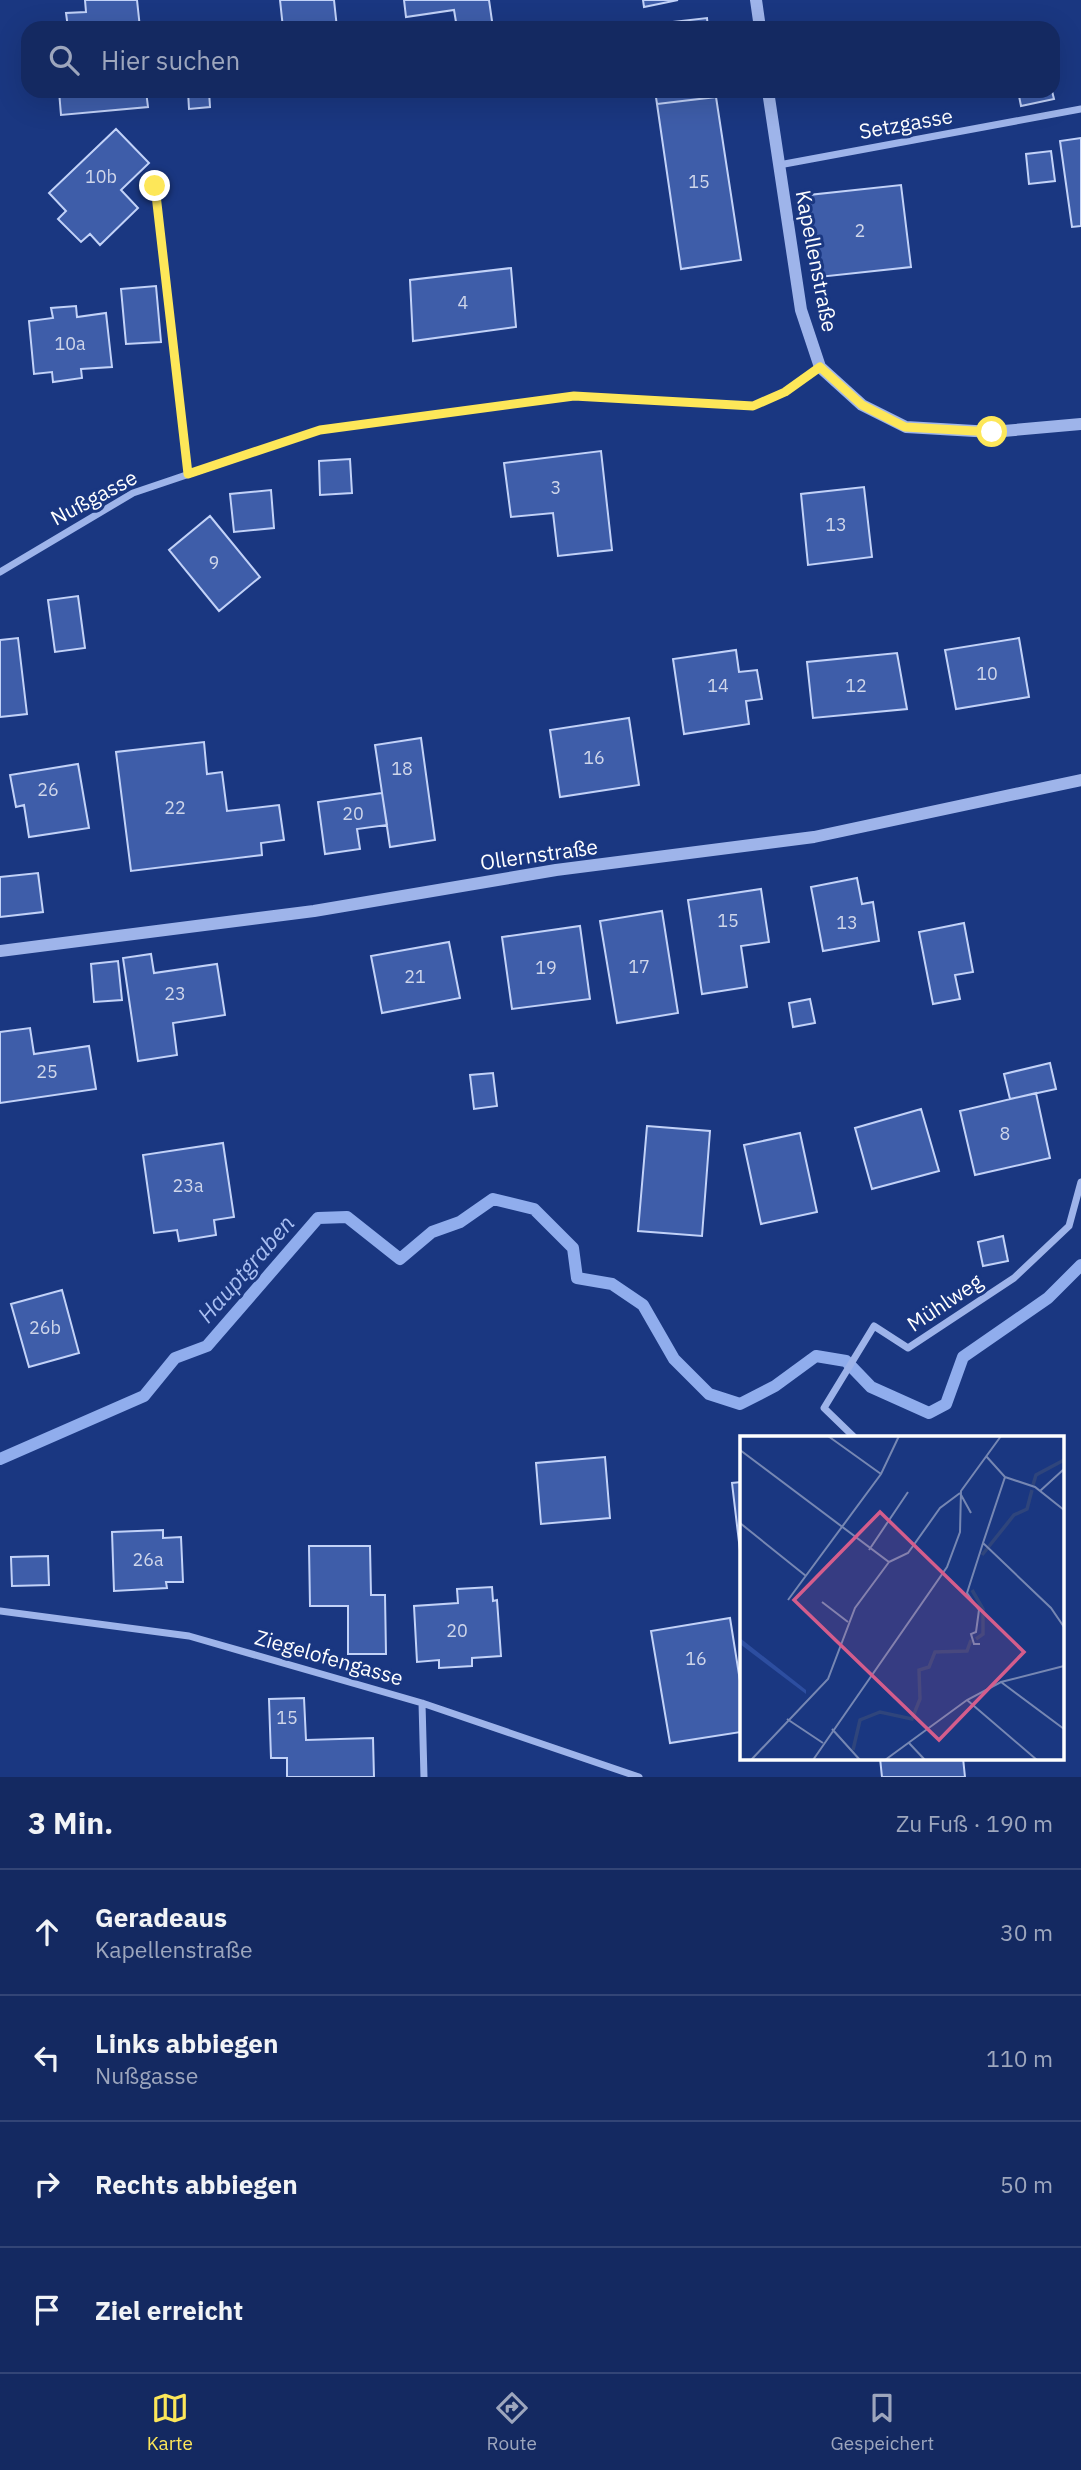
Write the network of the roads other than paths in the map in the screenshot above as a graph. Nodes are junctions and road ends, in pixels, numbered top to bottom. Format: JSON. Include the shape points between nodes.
{"nodes":[{"id":1,"x":756,"y":0,"type":"edge"},
{"id":2,"x":759,"y":21,"type":"edge"},
{"id":3,"x":769,"y":98,"type":"edge"},
{"id":4,"x":1081,"y":109,"type":"edge"},
{"id":5,"x":778,"y":165,"type":"junction"},
{"id":6,"x":155,"y":186,"type":"dead end"},
{"id":7,"x":820,"y":367,"type":"junction"},
{"id":8,"x":1081,"y":424,"type":"edge"},
{"id":9,"x":188,"y":474,"type":"junction"},
{"id":10,"x":0,"y":572,"type":"edge"},
{"id":11,"x":1081,"y":780,"type":"edge"},
{"id":12,"x":0,"y":951,"type":"edge"},
{"id":13,"x":1081,"y":1182,"type":"edge"},
{"id":14,"x":853,"y":1436,"type":"edge"},
{"id":15,"x":0,"y":1611,"type":"edge"},
{"id":16,"x":422,"y":1703,"type":"junction"},
{"id":17,"x":424,"y":1777,"type":"edge"},
{"id":18,"x":639,"y":1777,"type":"edge"}],
"edges":[{"from":1,"to":2,"type":"street"},
{"from":3,"to":5,"type":"street","name":"Kapellenstraße"},
{"from":4,"to":5,"type":"street","name":"Setzgasse"},
{"from":5,"to":7,"type":"street","name":"Kapellenstraße","via":[[801,310]]},
{"from":6,"to":9,"type":"street"},
{"from":7,"to":8,"type":"street","name":"Kapellenstraße","via":[[862,405],[905,427],[992,432]]},
{"from":7,"to":9,"type":"street","name":"Nußgasse","via":[[785,392],[753,406],[574,396],[320,430]]},
{"from":9,"to":10,"type":"street","name":"Nußgasse","via":[[133,493]]},
{"from":11,"to":12,"type":"street","name":"Ollernstraße","via":[[814,837],[556,870],[314,911]]},
{"from":13,"to":14,"type":"street","name":"Mühlweg","via":[[1069,1226],[1014,1278],[908,1348],[874,1326],[824,1408]]},
{"from":15,"to":16,"type":"street","name":"Ziegelofengasse","via":[[189,1636]]},
{"from":16,"to":17,"type":"street"},
{"from":16,"to":18,"type":"street","name":"Ziegelofengasse"}]}
